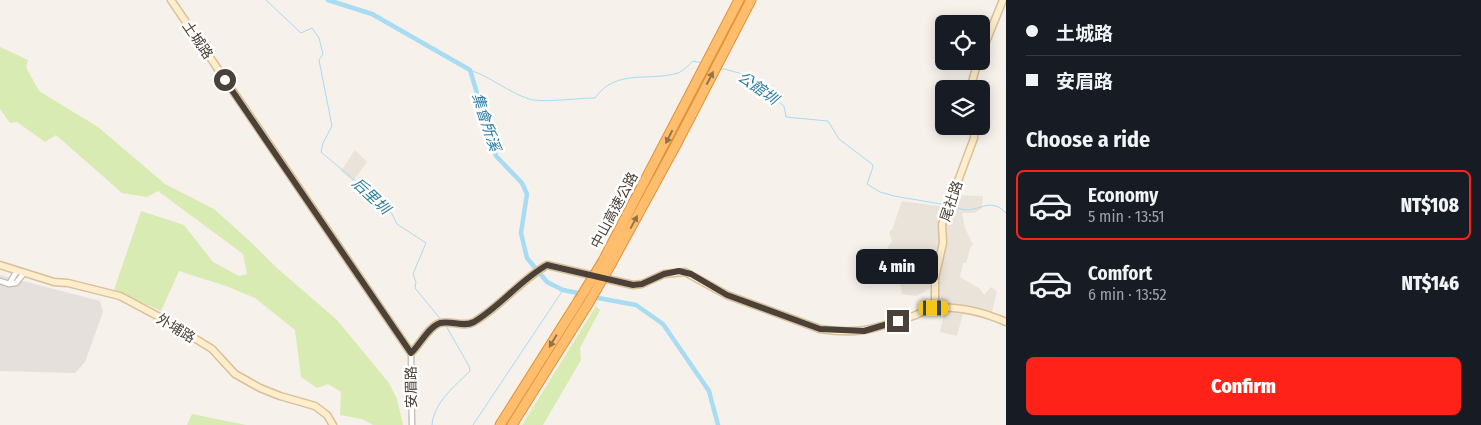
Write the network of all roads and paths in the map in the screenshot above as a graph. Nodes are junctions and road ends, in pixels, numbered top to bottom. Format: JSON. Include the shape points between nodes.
{"nodes":[{"id":1,"x":171,"y":0,"type":"edge"},
{"id":2,"x":739,"y":0,"type":"edge"},
{"id":3,"x":750,"y":0,"type":"edge"},
{"id":4,"x":1003,"y":0,"type":"edge"},
{"id":5,"x":990,"y":32,"type":"edge"},
{"id":6,"x":974,"y":135,"type":"edge"},
{"id":7,"x":607,"y":263,"type":"junction"},
{"id":8,"x":0,"y":265,"type":"edge"},
{"id":9,"x":17,"y":271,"type":"junction"},
{"id":10,"x":24,"y":273,"type":"junction"},
{"id":11,"x":0,"y":280,"type":"edge"},
{"id":12,"x":9,"y":284,"type":"junction"},
{"id":13,"x":934,"y":308,"type":"junction"},
{"id":14,"x":1006,"y":322,"type":"edge"},
{"id":15,"x":411,"y":353,"type":"junction"},
{"id":16,"x":333,"y":425,"type":"edge"},
{"id":17,"x":412,"y":425,"type":"edge"},
{"id":18,"x":500,"y":425,"type":"edge"},
{"id":19,"x":512,"y":425,"type":"edge"}],
"edges":[{"from":1,"to":15,"type":"street","name":"土城路"},
{"from":2,"to":7,"type":"highway","name":"中山高速公路","one_way":true},
{"from":7,"to":3,"type":"highway","name":"中山高速公路","one_way":true,"via":[[677,144]]},
{"from":4,"to":5,"type":"street"},
{"from":6,"to":13,"type":"street","name":"尾社路","via":[[942,224],[943,243],[935,278]]},
{"from":7,"to":18,"type":"highway","name":"中山高速公路","one_way":true,"bridge":true,"via":[[578,300]]},
{"from":7,"to":19,"type":"highway","name":"中山高速公路","bridge":true,"via":[[588,304]]},
{"from":8,"to":9,"type":"street","name":"外埔路"},
{"from":9,"to":10,"type":"street","name":"外埔路"},
{"from":9,"to":12,"type":"street"},
{"from":10,"to":12,"type":"street","via":[[16,283]]},
{"from":10,"to":16,"type":"street","name":"外埔路","via":[[120,296],[212,349],[235,374],[260,388],[315,406],[327,414]]},
{"from":11,"to":12,"type":"street"},
{"from":13,"to":14,"type":"street","via":[[984,314]]},
{"from":13,"to":15,"type":"street","name":"安眉路","via":[[872,330],[835,331],[820,329],[727,295],[685,272],[664,274],[633,285],[547,265],[473,322],[460,325],[443,322],[434,327]]},
{"from":15,"to":17,"type":"street","name":"安眉路"}]}
